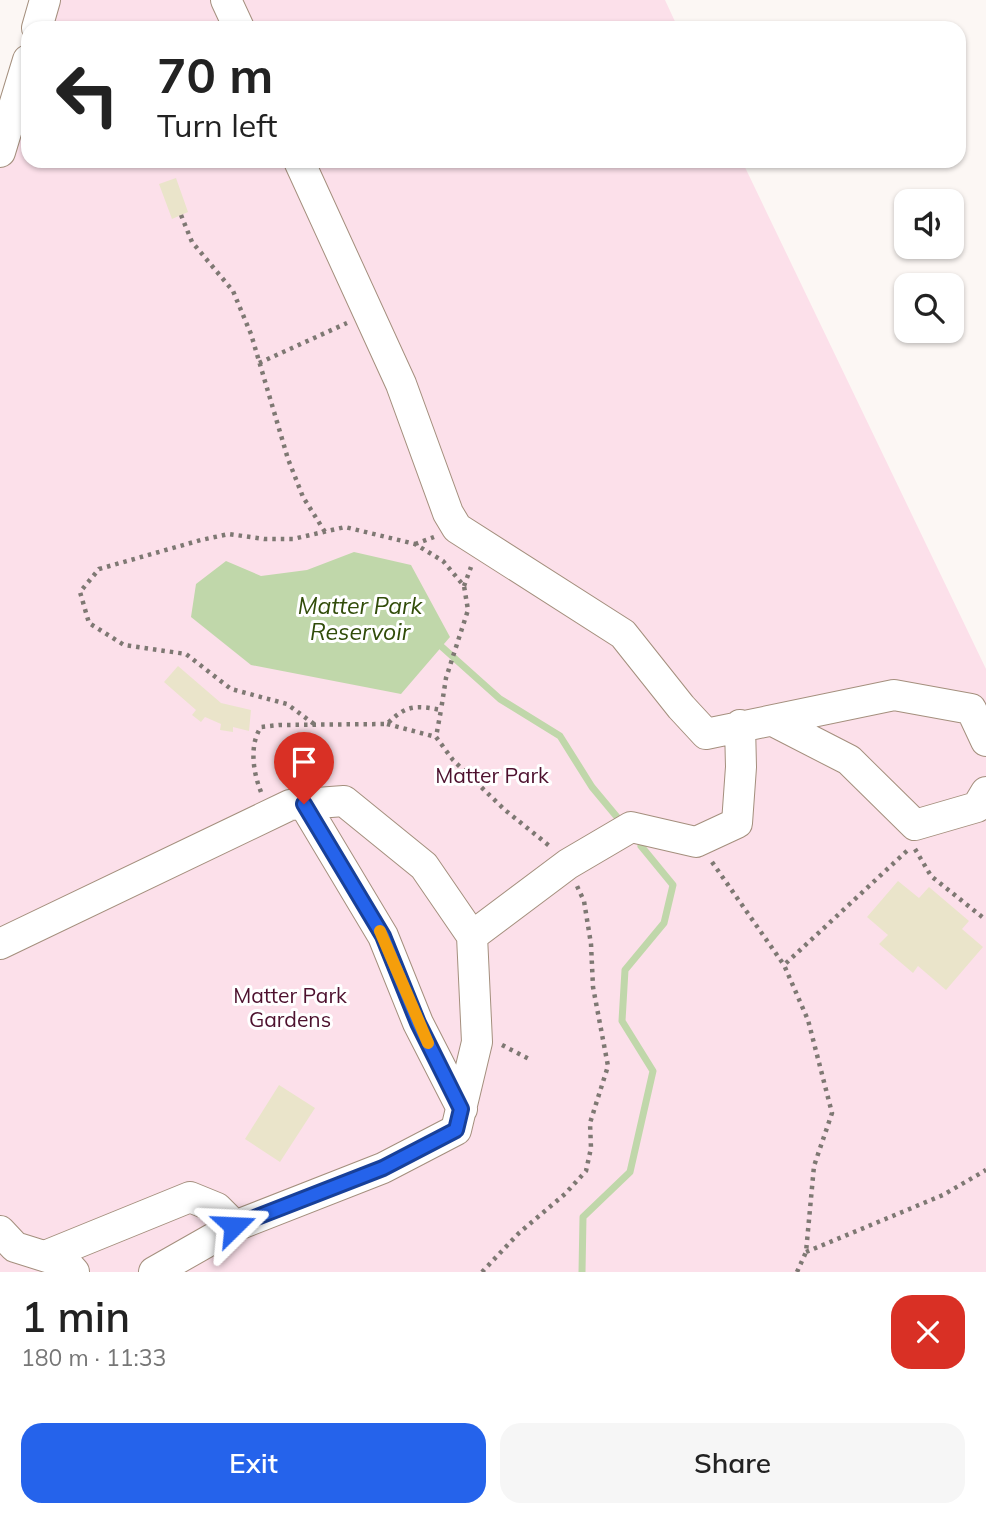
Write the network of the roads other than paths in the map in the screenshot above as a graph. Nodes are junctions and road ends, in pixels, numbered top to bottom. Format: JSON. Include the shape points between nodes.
{"nodes":[{"id":1,"x":45,"y":0,"type":"edge"},
{"id":2,"x":226,"y":0,"type":"edge"},
{"id":3,"x":39,"y":21,"type":"edge"},
{"id":4,"x":236,"y":21,"type":"edge"},
{"id":5,"x":21,"y":83,"type":"edge"},
{"id":6,"x":0,"y":152,"type":"edge"},
{"id":7,"x":302,"y":168,"type":"edge"},
{"id":8,"x":773,"y":720,"type":"junction"},
{"id":9,"x":740,"y":725,"type":"junction"},
{"id":10,"x":986,"y":741,"type":"edge"},
{"id":11,"x":986,"y":792,"type":"edge"},
{"id":12,"x":304,"y":804,"type":"junction"},
{"id":13,"x":472,"y":936,"type":"junction"},
{"id":14,"x":0,"y":944,"type":"edge"},
{"id":15,"x":461,"y":1109,"type":"junction"},
{"id":16,"x":234,"y":1226,"type":"junction"},
{"id":17,"x":0,"y":1231,"type":"edge"},
{"id":18,"x":45,"y":1256,"type":"junction"},
{"id":19,"x":74,"y":1272,"type":"edge"},
{"id":20,"x":154,"y":1272,"type":"edge"}],
"edges":[{"from":1,"to":3,"type":"street"},
{"from":2,"to":4,"type":"street"},
{"from":5,"to":6,"type":"street"},
{"from":7,"to":9,"type":"street","via":[[401,384],[457,528],[624,634],[706,734]]},
{"from":8,"to":9,"type":"street"},
{"from":8,"to":10,"type":"street","via":[[894,695],[971,709]]},
{"from":8,"to":11,"type":"street","via":[[849,760],[915,825],[977,807]]},
{"from":9,"to":13,"type":"street","via":[[737,823],[696,842],[631,827],[568,864]]},
{"from":12,"to":13,"type":"street","via":[[344,801],[425,866]]},
{"from":12,"to":14,"type":"street","via":[[290,805]]},
{"from":12,"to":15,"type":"street","via":[[383,936],[418,1023]]},
{"from":13,"to":15,"type":"street","via":[[477,1042]]},
{"from":15,"to":16,"type":"street","via":[[456,1130],[383,1168]]},
{"from":16,"to":18,"type":"street","via":[[217,1208],[190,1197]]},
{"from":16,"to":20,"type":"street"},
{"from":17,"to":18,"type":"street","via":[[15,1247]]},
{"from":18,"to":19,"type":"street","via":[[66,1263]]}]}
